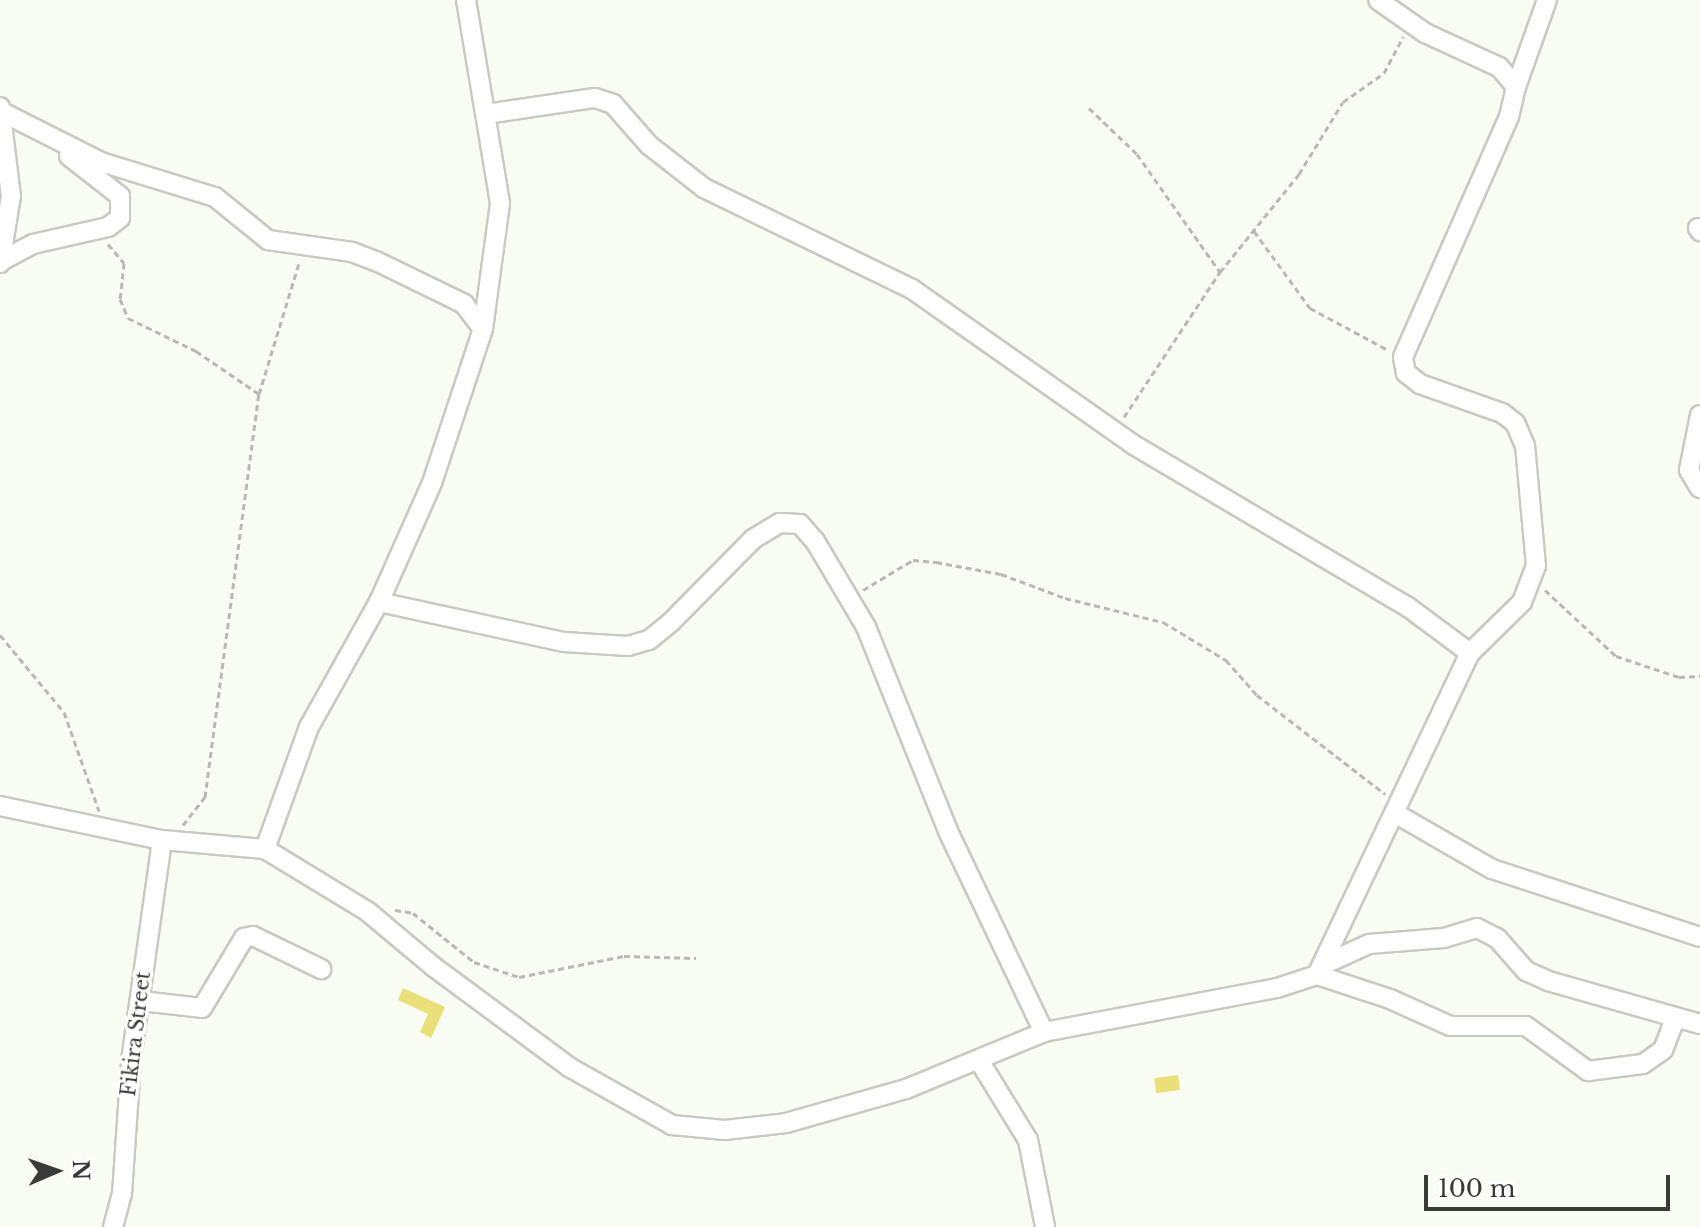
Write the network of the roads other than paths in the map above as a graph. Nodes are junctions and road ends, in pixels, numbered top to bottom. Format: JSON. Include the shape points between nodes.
{"nodes":[{"id":1,"x":466,"y":0,"type":"edge"},
{"id":2,"x":1547,"y":0,"type":"edge"},
{"id":3,"x":1387,"y":3,"type":"edge"},
{"id":4,"x":1516,"y":87,"type":"junction"},
{"id":5,"x":1,"y":109,"type":"edge"},
{"id":6,"x":486,"y":114,"type":"junction"},
{"id":7,"x":60,"y":145,"type":"junction"},
{"id":8,"x":0,"y":262,"type":"edge"},
{"id":9,"x":483,"y":329,"type":"junction"},
{"id":10,"x":1700,"y":415,"type":"edge"},
{"id":11,"x":1700,"y":488,"type":"edge"},
{"id":12,"x":379,"y":602,"type":"junction"},
{"id":13,"x":1470,"y":653,"type":"junction"},
{"id":14,"x":0,"y":806,"type":"edge"},
{"id":15,"x":1398,"y":815,"type":"junction"},
{"id":16,"x":162,"y":840,"type":"junction"},
{"id":17,"x":265,"y":849,"type":"junction"},
{"id":18,"x":1700,"y":937,"type":"edge"},
{"id":19,"x":321,"y":969,"type":"dead end"},
{"id":20,"x":1321,"y":970,"type":"junction"},
{"id":21,"x":141,"y":1001,"type":"junction"},
{"id":22,"x":1675,"y":1019,"type":"junction"},
{"id":23,"x":1700,"y":1024,"type":"edge"},
{"id":24,"x":1044,"y":1032,"type":"junction"},
{"id":25,"x":980,"y":1062,"type":"junction"},
{"id":26,"x":113,"y":1227,"type":"edge"},
{"id":27,"x":1045,"y":1227,"type":"edge"}],
"edges":[{"from":1,"to":6,"type":"street"},
{"from":2,"to":4,"type":"street"},
{"from":3,"to":4,"type":"street","via":[[1409,22],[1499,67]]},
{"from":4,"to":13,"type":"street","via":[[1497,147],[1403,357],[1406,373],[1420,384],[1502,413],[1515,423],[1525,446],[1536,533],[1535,581],[1522,602]]},
{"from":5,"to":7,"type":"street"},
{"from":5,"to":8,"type":"street","via":[[11,196]]},
{"from":6,"to":9,"type":"street","via":[[500,203]]},
{"from":6,"to":13,"type":"street","via":[[595,98],[613,104],[657,152],[704,188],[882,271],[1115,431],[1408,607]]},
{"from":7,"to":8,"type":"street","via":[[120,196],[120,218],[94,230],[33,244]]},
{"from":7,"to":9,"type":"street","via":[[215,197],[268,240],[352,252],[376,261],[464,304]]},
{"from":9,"to":12,"type":"street","via":[[432,483]]},
{"from":10,"to":11,"type":"street","via":[[1689,470]]},
{"from":12,"to":17,"type":"street","via":[[309,727]]},
{"from":12,"to":24,"type":"street","via":[[564,642],[628,646],[649,640],[671,622],[753,539],[791,522],[815,541],[851,600],[948,831]]},
{"from":13,"to":15,"type":"street"},
{"from":14,"to":16,"type":"street"},
{"from":15,"to":18,"type":"street","via":[[1492,869]]},
{"from":15,"to":20,"type":"street"},
{"from":16,"to":17,"type":"street"},
{"from":16,"to":21,"type":"street","name":"Fikira Street"},
{"from":17,"to":25,"type":"street","via":[[367,911],[569,1067],[672,1125],[725,1130],[786,1123]]},
{"from":19,"to":21,"type":"street","via":[[253,936],[244,938],[202,1008]]},
{"from":20,"to":22,"type":"street","via":[[1369,944],[1444,938],[1477,928],[1497,938],[1526,971]]},
{"from":20,"to":22,"type":"street","via":[[1450,1026],[1526,1026],[1588,1071],[1643,1064],[1663,1050]]},
{"from":20,"to":24,"type":"street","via":[[1277,988]]},
{"from":21,"to":26,"type":"street","name":"Fikira Street","via":[[122,1194]]},
{"from":22,"to":23,"type":"street"},
{"from":24,"to":25,"type":"street"},
{"from":25,"to":27,"type":"street","via":[[1028,1140]]}]}
